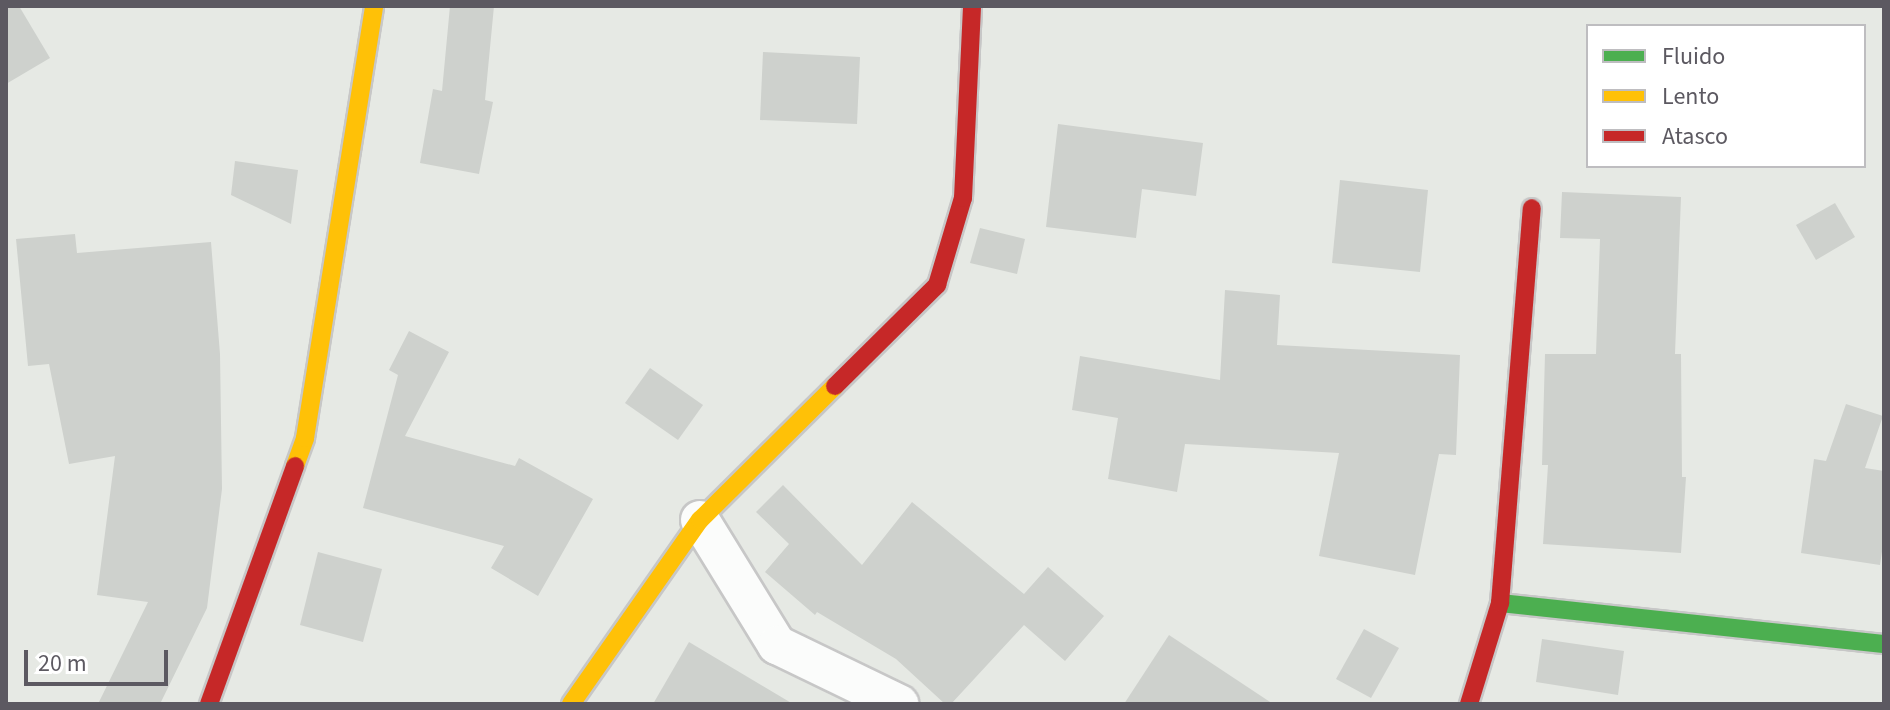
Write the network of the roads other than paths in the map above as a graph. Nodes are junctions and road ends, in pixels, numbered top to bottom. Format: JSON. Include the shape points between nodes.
{"nodes":[{"id":1,"x":374,"y":6,"type":"edge"},
{"id":2,"x":972,"y":6,"type":"edge"},
{"id":3,"x":1532,"y":208,"type":"dead end"},
{"id":4,"x":700,"y":520,"type":"junction"},
{"id":5,"x":1500,"y":603,"type":"junction"},
{"id":6,"x":1884,"y":644,"type":"edge"},
{"id":7,"x":209,"y":704,"type":"edge"},
{"id":8,"x":571,"y":704,"type":"edge"},
{"id":9,"x":899,"y":704,"type":"edge"},
{"id":10,"x":1469,"y":704,"type":"edge"}],
"edges":[{"from":1,"to":7,"type":"street","via":[[305,438]]},
{"from":2,"to":4,"type":"street","via":[[963,198],[937,285]]},
{"from":3,"to":5,"type":"street"},
{"from":4,"to":8,"type":"street"},
{"from":4,"to":9,"type":"street","via":[[777,645]]},
{"from":5,"to":6,"type":"street"},
{"from":5,"to":10,"type":"street"}]}
